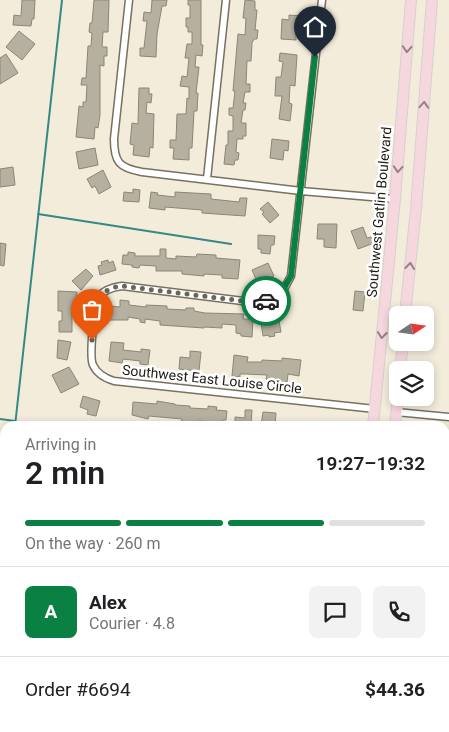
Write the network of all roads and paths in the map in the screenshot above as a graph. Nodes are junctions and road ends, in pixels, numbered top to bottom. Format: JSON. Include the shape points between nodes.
{"nodes":[{"id":1,"x":129,"y":0,"type":"edge"},
{"id":2,"x":226,"y":0,"type":"edge"},
{"id":3,"x":322,"y":0,"type":"edge"},
{"id":4,"x":410,"y":0,"type":"edge"},
{"id":5,"x":432,"y":0,"type":"edge"},
{"id":6,"x":207,"y":179,"type":"junction"},
{"id":7,"x":301,"y":190,"type":"junction"},
{"id":8,"x":395,"y":199,"type":"junction"},
{"id":9,"x":407,"y":306,"type":"edge"},
{"id":10,"x":397,"y":406,"type":"edge"},
{"id":11,"x":375,"y":409,"type":"junction"},
{"id":12,"x":396,"y":412,"type":"junction"},
{"id":13,"x":449,"y":417,"type":"edge"},
{"id":14,"x":374,"y":421,"type":"edge"},
{"id":15,"x":395,"y":421,"type":"edge"}],
"edges":[{"from":1,"to":6,"type":"street","via":[[115,155],[119,163],[133,171]]},
{"from":2,"to":6,"type":"street"},
{"from":3,"to":7,"type":"street"},
{"from":4,"to":8,"type":"main road","name":"Southwest Gatlin Boulevard","one_way":true},
{"from":9,"to":5,"type":"main road","one_way":true},
{"from":6,"to":7,"type":"street"},
{"from":7,"to":8,"type":"street"},
{"from":7,"to":11,"type":"street","name":"Southwest East Louise Circle","via":[[291,276],[278,298],[259,303],[122,286],[112,288],[98,298],[91,361],[101,376],[114,381]]},
{"from":8,"to":11,"type":"main road","name":"Southwest Gatlin Boulevard","one_way":true},
{"from":10,"to":12,"type":"main road"},
{"from":11,"to":14,"type":"main road","name":"Southwest Gatlin Boulevard"},
{"from":12,"to":13,"type":"street"},
{"from":12,"to":15,"type":"main road"}]}
